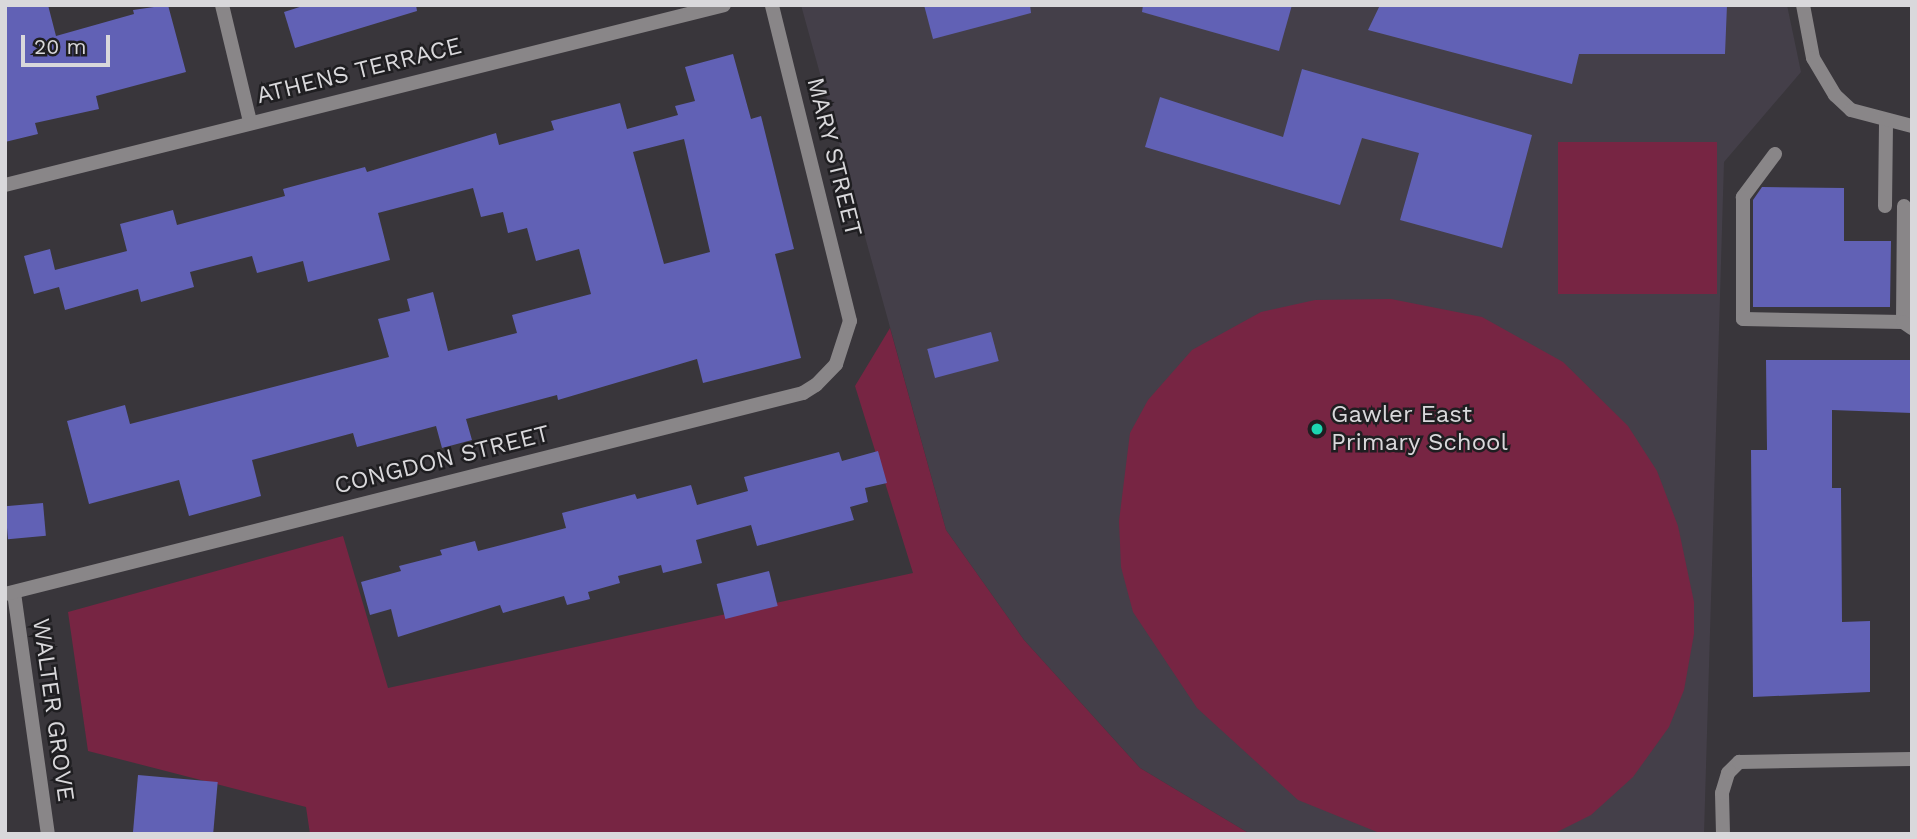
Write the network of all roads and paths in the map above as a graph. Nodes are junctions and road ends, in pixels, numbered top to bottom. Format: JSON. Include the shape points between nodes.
{"nodes":[{"id":1,"x":222,"y":5,"type":"edge"},
{"id":2,"x":724,"y":5,"type":"edge"},
{"id":3,"x":772,"y":5,"type":"edge"},
{"id":4,"x":1803,"y":5,"type":"edge"},
{"id":5,"x":250,"y":122,"type":"junction"},
{"id":6,"x":1886,"y":122,"type":"junction"},
{"id":7,"x":1912,"y":126,"type":"edge"},
{"id":8,"x":1775,"y":154,"type":"dead end"},
{"id":9,"x":5,"y":185,"type":"edge"},
{"id":10,"x":1885,"y":206,"type":"dead end"},
{"id":11,"x":1904,"y":206,"type":"dead end"},
{"id":12,"x":850,"y":321,"type":"joint"},
{"id":13,"x":1907,"y":325,"type":"edge"},
{"id":14,"x":10,"y":594,"type":"edge"},
{"id":15,"x":1912,"y":759,"type":"edge"},
{"id":16,"x":48,"y":834,"type":"edge"},
{"id":17,"x":1723,"y":834,"type":"edge"}],
"edges":[{"from":1,"to":5,"type":"street"},
{"from":2,"to":5,"type":"street","name":"ATHENS TERRACE"},
{"from":3,"to":12,"type":"street","name":"MARY STREET"},
{"from":4,"to":6,"type":"street","via":[[1813,58],[1823,80],[1851,110]]},
{"from":5,"to":9,"type":"street","name":"ATHENS TERRACE"},
{"from":6,"to":7,"type":"street"},
{"from":6,"to":10,"type":"street"},
{"from":8,"to":13,"type":"street","via":[[1743,197],[1743,318]]},
{"from":11,"to":13,"type":"street"},
{"from":12,"to":14,"type":"street","name":"CONGDON STREET","via":[[836,364],[803,393]]},
{"from":14,"to":16,"type":"street","name":"WALTER GROVE"},
{"from":15,"to":17,"type":"street","via":[[1739,762],[1728,774],[1722,793]]}]}
